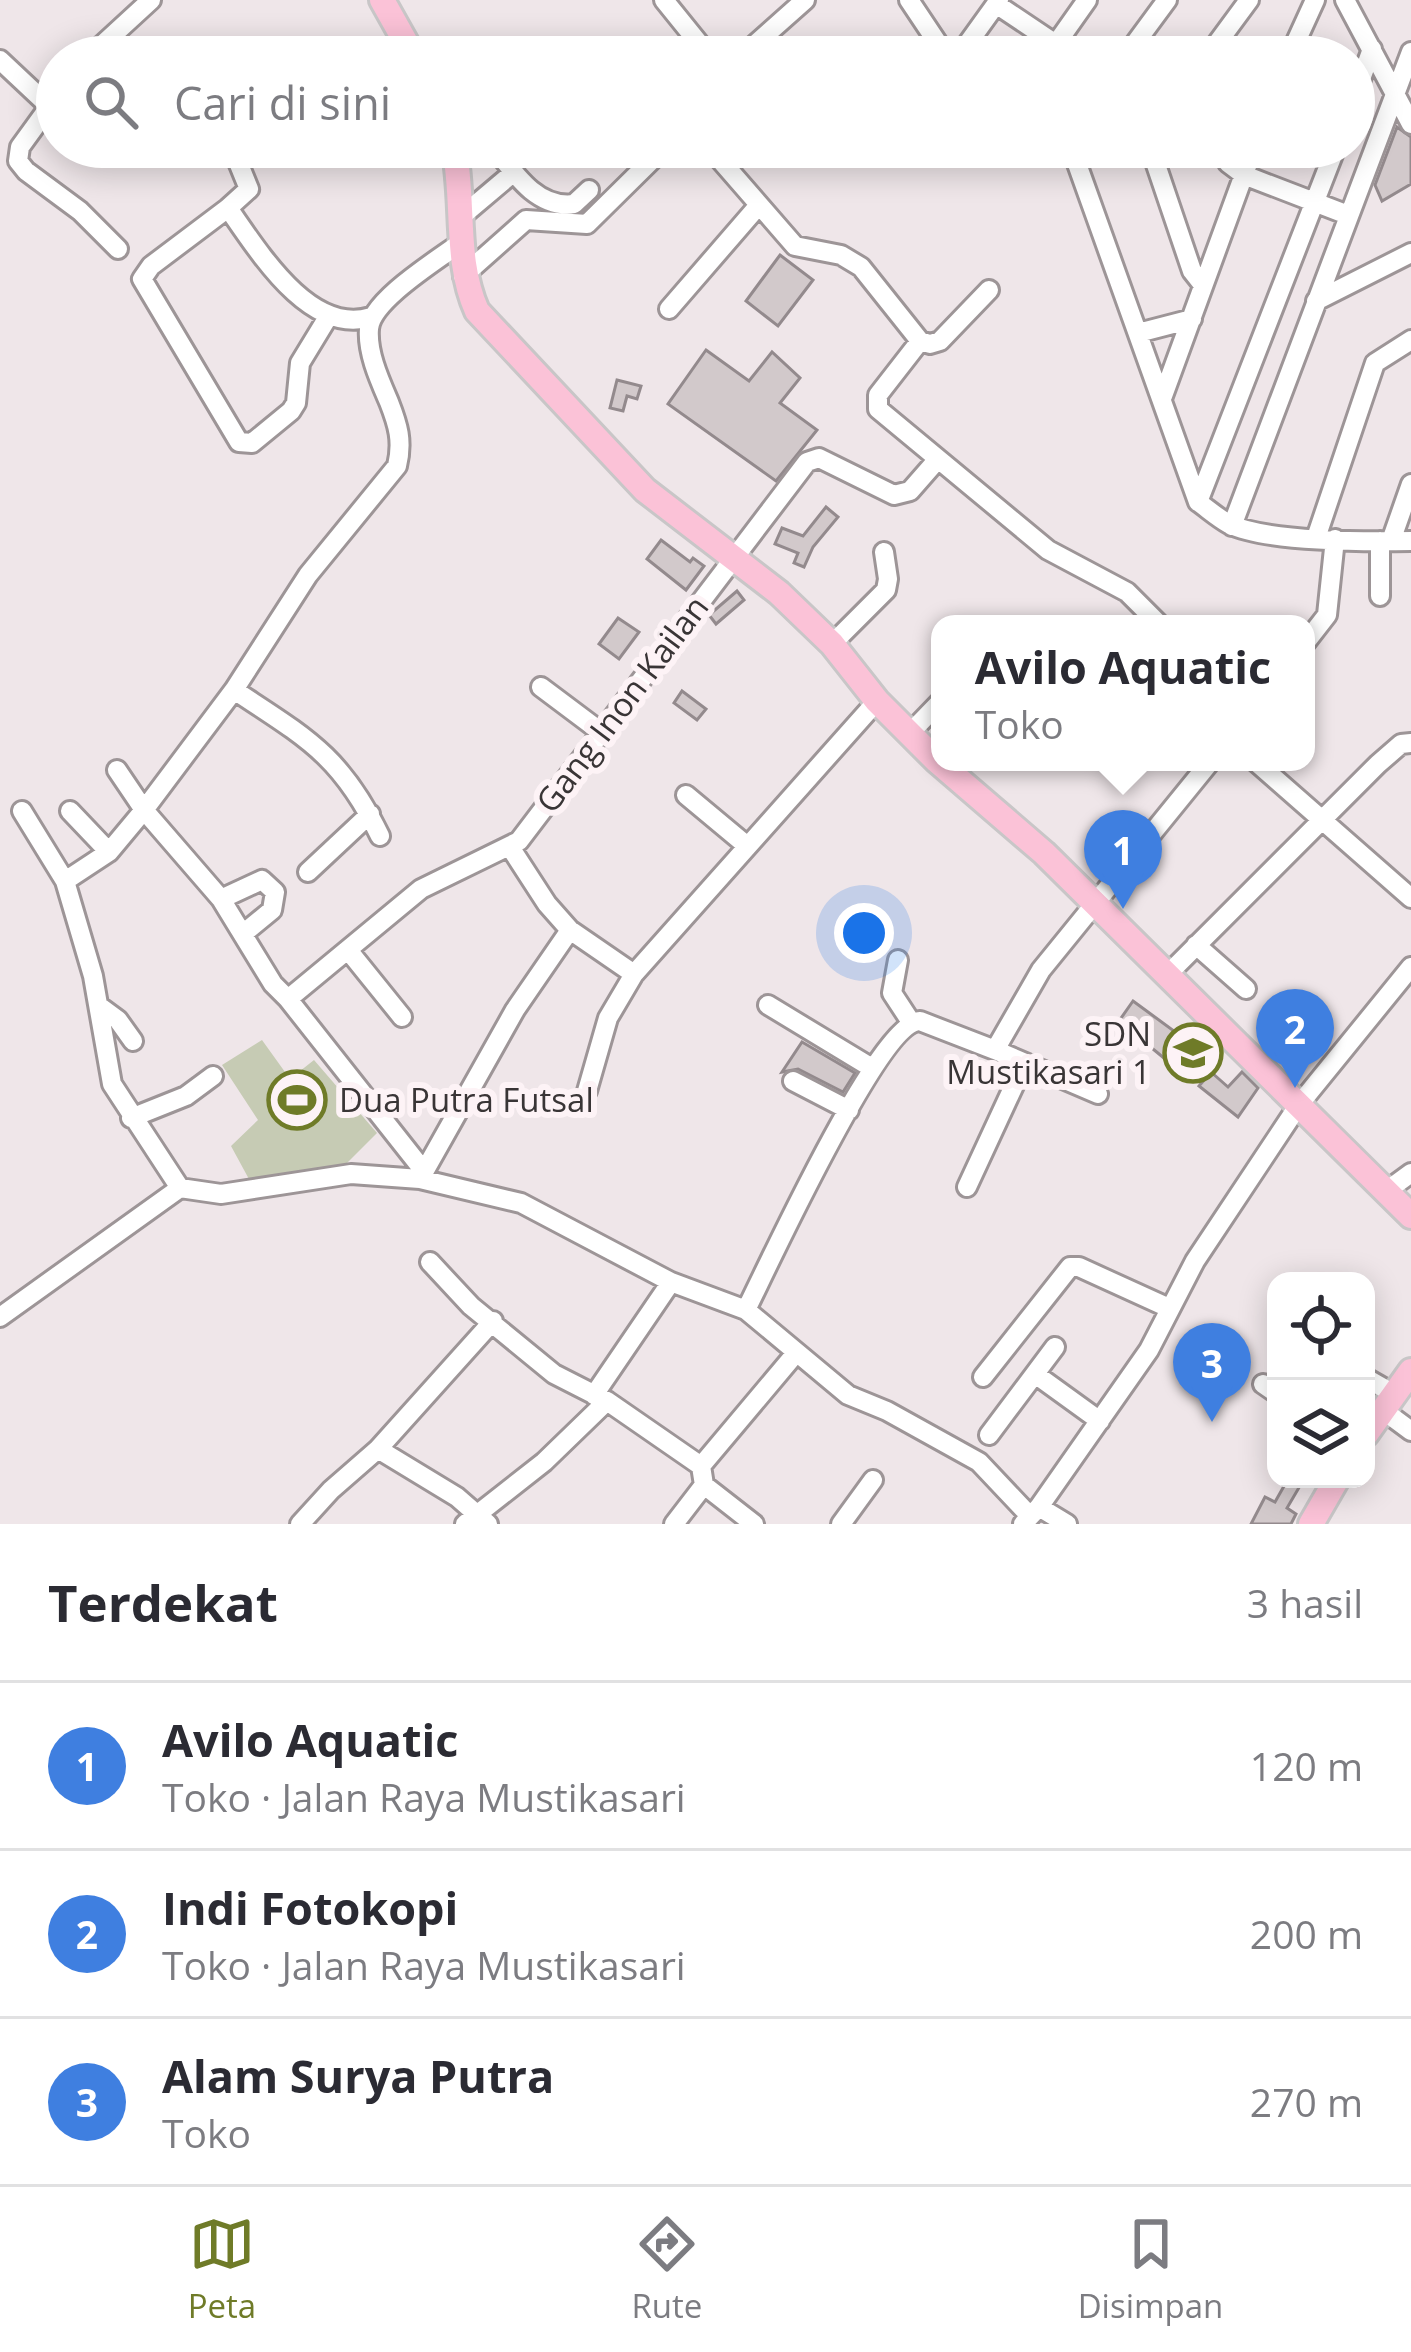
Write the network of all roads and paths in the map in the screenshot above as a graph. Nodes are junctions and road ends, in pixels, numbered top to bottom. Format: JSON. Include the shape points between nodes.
{"nodes":[{"id":1,"x":151,"y":0,"type":"edge"},
{"id":2,"x":664,"y":0,"type":"edge"},
{"id":3,"x":806,"y":0,"type":"edge"},
{"id":4,"x":1087,"y":0,"type":"edge"},
{"id":5,"x":1167,"y":0,"type":"edge"},
{"id":6,"x":1249,"y":0,"type":"edge"},
{"id":7,"x":1315,"y":0,"type":"edge"},
{"id":8,"x":1346,"y":0,"type":"edge"},
{"id":9,"x":912,"y":2,"type":"edge"},
{"id":10,"x":998,"y":2,"type":"edge"},
{"id":11,"x":393,"y":5,"type":"edge"},
{"id":12,"x":112,"y":36,"type":"edge"},
{"id":13,"x":406,"y":36,"type":"edge"},
{"id":14,"x":693,"y":36,"type":"edge"},
{"id":15,"x":766,"y":36,"type":"edge"},
{"id":16,"x":934,"y":36,"type":"edge"},
{"id":17,"x":973,"y":36,"type":"edge"},
{"id":18,"x":1045,"y":36,"type":"edge"},
{"id":19,"x":1062,"y":36,"type":"edge"},
{"id":20,"x":1140,"y":36,"type":"edge"},
{"id":21,"x":1222,"y":36,"type":"edge"},
{"id":22,"x":1299,"y":36,"type":"edge"},
{"id":23,"x":1365,"y":36,"type":"edge"},
{"id":24,"x":1411,"y":52,"type":"edge"},
{"id":25,"x":1375,"y":55,"type":"edge"},
{"id":26,"x":0,"y":60,"type":"edge"},
{"id":27,"x":36,"y":88,"type":"edge"},
{"id":28,"x":1395,"y":95,"type":"junction"},
{"id":29,"x":1411,"y":124,"type":"edge"},
{"id":30,"x":36,"y":126,"type":"edge"},
{"id":31,"x":0,"y":140,"type":"edge"},
{"id":32,"x":1375,"y":146,"type":"edge"},
{"id":33,"x":19,"y":151,"type":"junction"},
{"id":34,"x":240,"y":168,"type":"edge"},
{"id":35,"x":456,"y":168,"type":"edge"},
{"id":36,"x":511,"y":168,"type":"edge"},
{"id":37,"x":644,"y":168,"type":"edge"},
{"id":38,"x":727,"y":168,"type":"edge"},
{"id":39,"x":1079,"y":168,"type":"edge"},
{"id":40,"x":1157,"y":168,"type":"edge"},
{"id":41,"x":1235,"y":168,"type":"edge"},
{"id":42,"x":1246,"y":168,"type":"edge"},
{"id":43,"x":1328,"y":168,"type":"edge"},
{"id":44,"x":1366,"y":168,"type":"edge"},
{"id":45,"x":514,"y":172,"type":"junction"},
{"id":46,"x":1244,"y":175,"type":"junction"},
{"id":47,"x":589,"y":190,"type":"dead end"},
{"id":48,"x":1316,"y":201,"type":"junction"},
{"id":49,"x":759,"y":205,"type":"junction"},
{"id":50,"x":228,"y":208,"type":"junction"},
{"id":51,"x":1348,"y":215,"type":"junction"},
{"id":52,"x":463,"y":228,"type":"junction"},
{"id":53,"x":118,"y":249,"type":"dead end"},
{"id":54,"x":1411,"y":253,"type":"edge"},
{"id":55,"x":463,"y":276,"type":"junction"},
{"id":56,"x":1203,"y":285,"type":"junction"},
{"id":57,"x":988,"y":290,"type":"dead end"},
{"id":58,"x":1316,"y":301,"type":"junction"},
{"id":59,"x":669,"y":309,"type":"dead end"},
{"id":60,"x":328,"y":317,"type":"junction"},
{"id":61,"x":371,"y":317,"type":"junction"},
{"id":62,"x":1192,"y":319,"type":"junction"},
{"id":63,"x":1138,"y":333,"type":"junction"},
{"id":64,"x":920,"y":340,"type":"junction"},
{"id":65,"x":1411,"y":340,"type":"edge"},
{"id":66,"x":1163,"y":396,"type":"junction"},
{"id":67,"x":938,"y":458,"type":"junction"},
{"id":68,"x":1411,"y":484,"type":"edge"},
{"id":69,"x":1198,"y":502,"type":"junction"},
{"id":70,"x":1232,"y":526,"type":"junction"},
{"id":71,"x":1325,"y":538,"type":"junction"},
{"id":72,"x":1394,"y":541,"type":"edge"},
{"id":73,"x":884,"y":552,"type":"dead end"},
{"id":74,"x":731,"y":559,"type":"junction"},
{"id":75,"x":1380,"y":596,"type":"dead end"},
{"id":76,"x":1150,"y":615,"type":"edge"},
{"id":77,"x":1315,"y":630,"type":"edge"},
{"id":78,"x":832,"y":644,"type":"junction"},
{"id":79,"x":541,"y":687,"type":"dead end"},
{"id":80,"x":234,"y":689,"type":"junction"},
{"id":81,"x":877,"y":700,"type":"junction"},
{"id":82,"x":931,"y":711,"type":"edge"},
{"id":83,"x":602,"y":732,"type":"junction"},
{"id":84,"x":911,"y":732,"type":"junction"},
{"id":85,"x":1411,"y":742,"type":"edge"},
{"id":86,"x":931,"y":751,"type":"edge"},
{"id":87,"x":117,"y":770,"type":"dead end"},
{"id":88,"x":953,"y":771,"type":"edge"},
{"id":89,"x":1203,"y":771,"type":"edge"},
{"id":90,"x":1266,"y":771,"type":"edge"},
{"id":91,"x":686,"y":795,"type":"dead end"},
{"id":92,"x":144,"y":810,"type":"junction"},
{"id":93,"x":22,"y":811,"type":"dead end"},
{"id":94,"x":70,"y":812,"type":"dead end"},
{"id":95,"x":370,"y":814,"type":"junction"},
{"id":96,"x":1322,"y":820,"type":"junction"},
{"id":97,"x":380,"y":836,"type":"dead end"},
{"id":98,"x":746,"y":845,"type":"junction"},
{"id":99,"x":510,"y":847,"type":"junction"},
{"id":100,"x":109,"y":852,"type":"junction"},
{"id":101,"x":308,"y":872,"type":"dead end"},
{"id":102,"x":64,"y":881,"type":"junction"},
{"id":103,"x":1411,"y":898,"type":"edge"},
{"id":104,"x":221,"y":899,"type":"junction"},
{"id":105,"x":1096,"y":905,"type":"junction"},
{"id":106,"x":570,"y":930,"type":"junction"},
{"id":107,"x":244,"y":933,"type":"junction"},
{"id":108,"x":1196,"y":945,"type":"junction"},
{"id":109,"x":347,"y":950,"type":"junction"},
{"id":110,"x":898,"y":960,"type":"dead end"},
{"id":111,"x":1411,"y":967,"type":"edge"},
{"id":112,"x":634,"y":974,"type":"junction"},
{"id":113,"x":1168,"y":974,"type":"junction"},
{"id":114,"x":1246,"y":988,"type":"dead end"},
{"id":115,"x":288,"y":999,"type":"junction"},
{"id":116,"x":768,"y":1005,"type":"dead end"},
{"id":117,"x":99,"y":1006,"type":"junction"},
{"id":118,"x":402,"y":1017,"type":"dead end"},
{"id":119,"x":910,"y":1022,"type":"junction"},
{"id":120,"x":134,"y":1041,"type":"dead end"},
{"id":121,"x":995,"y":1050,"type":"junction"},
{"id":122,"x":1024,"y":1064,"type":"junction"},
{"id":123,"x":872,"y":1068,"type":"junction"},
{"id":124,"x":213,"y":1076,"type":"dead end"},
{"id":125,"x":793,"y":1082,"type":"dead end"},
{"id":126,"x":587,"y":1091,"type":"dead end"},
{"id":127,"x":1098,"y":1094,"type":"dead end"},
{"id":128,"x":1298,"y":1106,"type":"junction"},
{"id":129,"x":849,"y":1110,"type":"junction"},
{"id":130,"x":131,"y":1118,"type":"junction"},
{"id":131,"x":422,"y":1174,"type":"junction"},
{"id":132,"x":1411,"y":1174,"type":"edge"},
{"id":133,"x":967,"y":1187,"type":"dead end"},
{"id":134,"x":180,"y":1189,"type":"junction"},
{"id":135,"x":1385,"y":1192,"type":"junction"},
{"id":136,"x":1411,"y":1216,"type":"edge"},
{"id":137,"x":430,"y":1262,"type":"dead end"},
{"id":138,"x":670,"y":1282,"type":"junction"},
{"id":139,"x":1169,"y":1308,"type":"junction"},
{"id":140,"x":746,"y":1310,"type":"junction"},
{"id":141,"x":0,"y":1317,"type":"edge"},
{"id":142,"x":493,"y":1321,"type":"junction"},
{"id":143,"x":1055,"y":1347,"type":"dead end"},
{"id":144,"x":796,"y":1353,"type":"junction"},
{"id":145,"x":1411,"y":1370,"type":"edge"},
{"id":146,"x":1035,"y":1374,"type":"junction"},
{"id":147,"x":983,"y":1377,"type":"dead end"},
{"id":148,"x":1368,"y":1380,"type":"edge"},
{"id":149,"x":601,"y":1398,"type":"junction"},
{"id":150,"x":1389,"y":1403,"type":"junction"},
{"id":151,"x":1100,"y":1421,"type":"junction"},
{"id":152,"x":1375,"y":1422,"type":"edge"},
{"id":153,"x":1411,"y":1431,"type":"edge"},
{"id":154,"x":989,"y":1435,"type":"dead end"},
{"id":155,"x":378,"y":1449,"type":"junction"},
{"id":156,"x":703,"y":1475,"type":"junction"},
{"id":157,"x":873,"y":1480,"type":"dead end"},
{"id":158,"x":1331,"y":1488,"type":"edge"},
{"id":159,"x":1031,"y":1516,"type":"edge"},
{"id":160,"x":477,"y":1520,"type":"edge"},
{"id":161,"x":300,"y":1524,"type":"edge"},
{"id":162,"x":674,"y":1524,"type":"edge"},
{"id":163,"x":754,"y":1524,"type":"edge"},
{"id":164,"x":841,"y":1524,"type":"edge"},
{"id":165,"x":1066,"y":1524,"type":"edge"},
{"id":166,"x":1311,"y":1524,"type":"edge"}],
"edges":[{"from":1,"to":12,"type":"street"},
{"from":2,"to":14,"type":"street"},
{"from":3,"to":15,"type":"street"},
{"from":4,"to":19,"type":"street"},
{"from":5,"to":20,"type":"street"},
{"from":6,"to":21,"type":"street"},
{"from":7,"to":22,"type":"street"},
{"from":8,"to":23,"type":"street"},
{"from":9,"to":16,"type":"street"},
{"from":10,"to":17,"type":"street"},
{"from":10,"to":18,"type":"street"},
{"from":11,"to":13,"type":"main road"},
{"from":24,"to":28,"type":"street"},
{"from":25,"to":28,"type":"street"},
{"from":26,"to":27,"type":"street"},
{"from":28,"to":29,"type":"street"},
{"from":28,"to":32,"type":"street"},
{"from":30,"to":33,"type":"street"},
{"from":31,"to":33,"type":"street"},
{"from":33,"to":53,"type":"street","via":[[26,171]]},
{"from":34,"to":50,"type":"street","via":[[249,189]]},
{"from":35,"to":52,"type":"main road"},
{"from":36,"to":45,"type":"street"},
{"from":37,"to":55,"type":"street","via":[[587,224],[526,220]]},
{"from":38,"to":49,"type":"street"},
{"from":39,"to":63,"type":"street"},
{"from":40,"to":56,"type":"street"},
{"from":41,"to":46,"type":"street"},
{"from":42,"to":46,"type":"street"},
{"from":43,"to":48,"type":"street"},
{"from":44,"to":51,"type":"street"},
{"from":45,"to":47,"type":"street","via":[[530,190],[565,206]]},
{"from":45,"to":52,"type":"street"},
{"from":46,"to":48,"type":"street"},
{"from":46,"to":56,"type":"street"},
{"from":48,"to":51,"type":"street"},
{"from":48,"to":69,"type":"street"},
{"from":49,"to":59,"type":"street"},
{"from":49,"to":64,"type":"street","via":[[795,246],[860,266]]},
{"from":50,"to":60,"type":"street","via":[[301,298]]},
{"from":50,"to":60,"type":"street","via":[[142,278],[239,442],[252,443],[296,404],[300,363]]},
{"from":51,"to":58,"type":"street"},
{"from":52,"to":55,"type":"main road"},
{"from":52,"to":61,"type":"street"},
{"from":54,"to":58,"type":"street"},
{"from":55,"to":74,"type":"main road","via":[[477,311],[581,425],[660,504]]},
{"from":56,"to":62,"type":"street"},
{"from":57,"to":64,"type":"street","via":[[940,341]]},
{"from":58,"to":70,"type":"street"},
{"from":60,"to":61,"type":"street"},
{"from":61,"to":80,"type":"street","via":[[374,361],[399,429],[397,466],[308,575]]},
{"from":62,"to":63,"type":"street"},
{"from":62,"to":66,"type":"street"},
{"from":63,"to":66,"type":"street"},
{"from":64,"to":67,"type":"street","via":[[876,404]]},
{"from":65,"to":71,"type":"street","via":[[1376,363],[1339,461]]},
{"from":66,"to":69,"type":"street"},
{"from":67,"to":74,"type":"street","name":"Gang Inon Kailan","via":[[910,491],[894,496],[811,459]]},
{"from":67,"to":76,"type":"street","via":[[1048,550],[1127,592]]},
{"from":68,"to":72,"type":"street"},
{"from":69,"to":70,"type":"street"},
{"from":70,"to":71,"type":"street"},
{"from":71,"to":72,"type":"street"},
{"from":71,"to":77,"type":"street","via":[[1327,615]]},
{"from":72,"to":75,"type":"street"},
{"from":73,"to":78,"type":"street","via":[[886,590]]},
{"from":74,"to":78,"type":"main road"},
{"from":74,"to":83,"type":"street","name":"Gang Inon Kailan"},
{"from":78,"to":81,"type":"main road"},
{"from":79,"to":83,"type":"street"},
{"from":80,"to":92,"type":"street"},
{"from":80,"to":95,"type":"street","via":[[326,752]]},
{"from":81,"to":84,"type":"main road"},
{"from":81,"to":98,"type":"street"},
{"from":82,"to":84,"type":"street"},
{"from":83,"to":99,"type":"street","name":"Gang Inon Kailan"},
{"from":84,"to":86,"type":"main road"},
{"from":85,"to":96,"type":"street"},
{"from":87,"to":92,"type":"street"},
{"from":88,"to":105,"type":"main road"},
{"from":89,"to":105,"type":"street"},
{"from":90,"to":96,"type":"street"},
{"from":91,"to":98,"type":"street"},
{"from":92,"to":100,"type":"street"},
{"from":92,"to":104,"type":"street"},
{"from":93,"to":102,"type":"street"},
{"from":94,"to":100,"type":"street"},
{"from":95,"to":97,"type":"street"},
{"from":95,"to":101,"type":"street"},
{"from":96,"to":103,"type":"street"},
{"from":96,"to":108,"type":"street"},
{"from":98,"to":112,"type":"street"},
{"from":99,"to":106,"type":"street"},
{"from":99,"to":109,"type":"street","via":[[421,889]]},
{"from":100,"to":102,"type":"street"},
{"from":102,"to":117,"type":"street"},
{"from":104,"to":107,"type":"street"},
{"from":104,"to":107,"type":"street","via":[[262,880],[275,892],[272,910]]},
{"from":105,"to":113,"type":"main road"},
{"from":105,"to":121,"type":"street","via":[[1041,970]]},
{"from":106,"to":112,"type":"street"},
{"from":106,"to":131,"type":"street"},
{"from":107,"to":115,"type":"street"},
{"from":108,"to":113,"type":"street"},
{"from":108,"to":114,"type":"street"},
{"from":109,"to":115,"type":"street"},
{"from":109,"to":118,"type":"street"},
{"from":110,"to":119,"type":"street","via":[[892,993]]},
{"from":111,"to":128,"type":"street"},
{"from":112,"to":126,"type":"street","via":[[608,1018]]},
{"from":113,"to":128,"type":"main road"},
{"from":115,"to":131,"type":"street"},
{"from":116,"to":123,"type":"street"},
{"from":117,"to":120,"type":"street"},
{"from":117,"to":130,"type":"street","via":[[109,1075]]},
{"from":119,"to":121,"type":"street"},
{"from":119,"to":123,"type":"street"},
{"from":121,"to":122,"type":"street"},
{"from":122,"to":127,"type":"street"},
{"from":122,"to":133,"type":"street"},
{"from":123,"to":129,"type":"street"},
{"from":124,"to":130,"type":"street"},
{"from":125,"to":129,"type":"street"},
{"from":128,"to":135,"type":"main road"},
{"from":128,"to":139,"type":"street"},
{"from":129,"to":140,"type":"street"},
{"from":130,"to":134,"type":"street"},
{"from":131,"to":134,"type":"street","via":[[352,1174],[221,1195]]},
{"from":131,"to":138,"type":"street","via":[[520,1203]]},
{"from":132,"to":135,"type":"street"},
{"from":134,"to":141,"type":"street"},
{"from":135,"to":136,"type":"main road"},
{"from":137,"to":142,"type":"street"},
{"from":138,"to":140,"type":"street"},
{"from":138,"to":149,"type":"street"},
{"from":139,"to":147,"type":"street","via":[[1070,1267]]},
{"from":139,"to":151,"type":"street"},
{"from":140,"to":144,"type":"street"},
{"from":142,"to":149,"type":"street","via":[[554,1374]]},
{"from":142,"to":155,"type":"street"},
{"from":143,"to":146,"type":"street"},
{"from":144,"to":156,"type":"street"},
{"from":144,"to":159,"type":"street","via":[[848,1395],[980,1462]]},
{"from":145,"to":150,"type":"main road"},
{"from":146,"to":151,"type":"street"},
{"from":146,"to":154,"type":"street"},
{"from":148,"to":150,"type":"street"},
{"from":149,"to":156,"type":"street"},
{"from":149,"to":160,"type":"street"},
{"from":150,"to":152,"type":"main road"},
{"from":150,"to":153,"type":"street"},
{"from":151,"to":159,"type":"street"},
{"from":155,"to":160,"type":"street"},
{"from":155,"to":161,"type":"street"},
{"from":156,"to":162,"type":"street"},
{"from":156,"to":163,"type":"street"},
{"from":157,"to":164,"type":"street"},
{"from":158,"to":166,"type":"main road"},
{"from":159,"to":165,"type":"street"}]}
